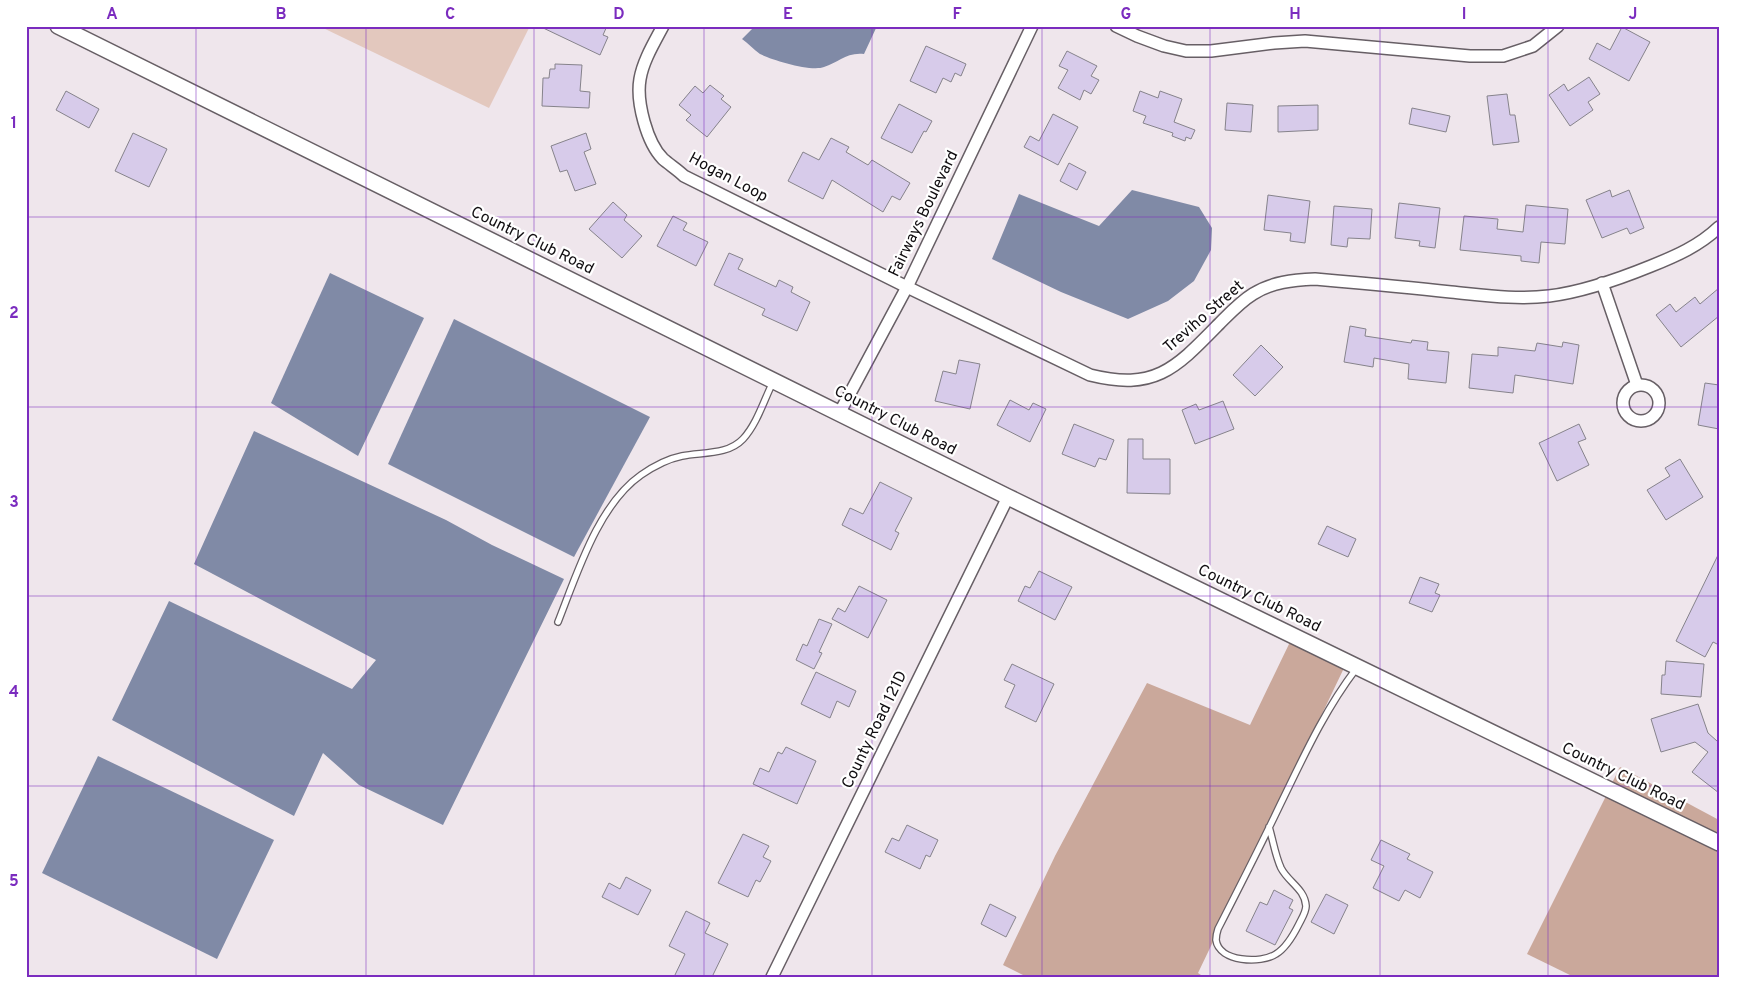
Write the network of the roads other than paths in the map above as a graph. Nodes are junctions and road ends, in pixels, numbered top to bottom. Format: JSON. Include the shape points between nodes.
{"nodes":[{"id":1,"x":58,"y":26,"type":"edge"},
{"id":2,"x":662,"y":26,"type":"edge"},
{"id":3,"x":1032,"y":26,"type":"edge"},
{"id":4,"x":1116,"y":26,"type":"edge"},
{"id":5,"x":1558,"y":26,"type":"edge"},
{"id":6,"x":1719,"y":226,"type":"edge"},
{"id":7,"x":1602,"y":283,"type":"junction"},
{"id":8,"x":906,"y":287,"type":"junction"},
{"id":9,"x":774,"y":380,"type":"junction"},
{"id":10,"x":1637,"y":385,"type":"dead end"},
{"id":11,"x":840,"y":412,"type":"junction"},
{"id":12,"x":1008,"y":496,"type":"junction"},
{"id":13,"x":558,"y":622,"type":"dead end"},
{"id":14,"x":1357,"y":667,"type":"junction"},
{"id":15,"x":1269,"y":827,"type":"junction"},
{"id":16,"x":1719,"y":843,"type":"edge"},
{"id":17,"x":772,"y":977,"type":"edge"}],
"edges":[{"from":1,"to":9,"type":"street","name":"Country Club Road"},
{"from":2,"to":8,"type":"street","name":"Hogan Loop","via":[[640,80],[641,110],[649,136],[662,158],[684,176]]},
{"from":3,"to":8,"type":"street","name":"Fairways Boulevard"},
{"from":4,"to":5,"type":"street","via":[[1164,46],[1186,50],[1211,51],[1305,41],[1470,56],[1503,56],[1533,46]]},
{"from":6,"to":7,"type":"street","name":"Treviho Street","via":[[1685,252]]},
{"from":7,"to":8,"type":"street","name":"Treviho Street","via":[[1550,296],[1514,298],[1315,279],[1274,284],[1252,294],[1236,307],[1192,352],[1171,368],[1130,381],[1113,381],[1090,375]]},
{"from":7,"to":10,"type":"street"},
{"from":8,"to":11,"type":"street","name":"Fairways Boulevard"},
{"from":9,"to":11,"type":"street","name":"Country Club Road"},
{"from":9,"to":13,"type":"lane","via":[[749,432],[734,447],[662,462],[624,489],[588,544]]},
{"from":11,"to":12,"type":"street","name":"Country Club Road"},
{"from":12,"to":14,"type":"street","name":"Country Club Road"},
{"from":12,"to":17,"type":"street","name":"County Road 121D"},
{"from":14,"to":15,"type":"lane","via":[[1317,728]]},
{"from":14,"to":16,"type":"street","name":"Country Club Road"},
{"from":15,"to":15,"type":"lane","via":[[1216,938],[1226,952],[1248,961],[1277,954],[1296,929],[1306,906],[1304,896],[1281,867]]}]}
